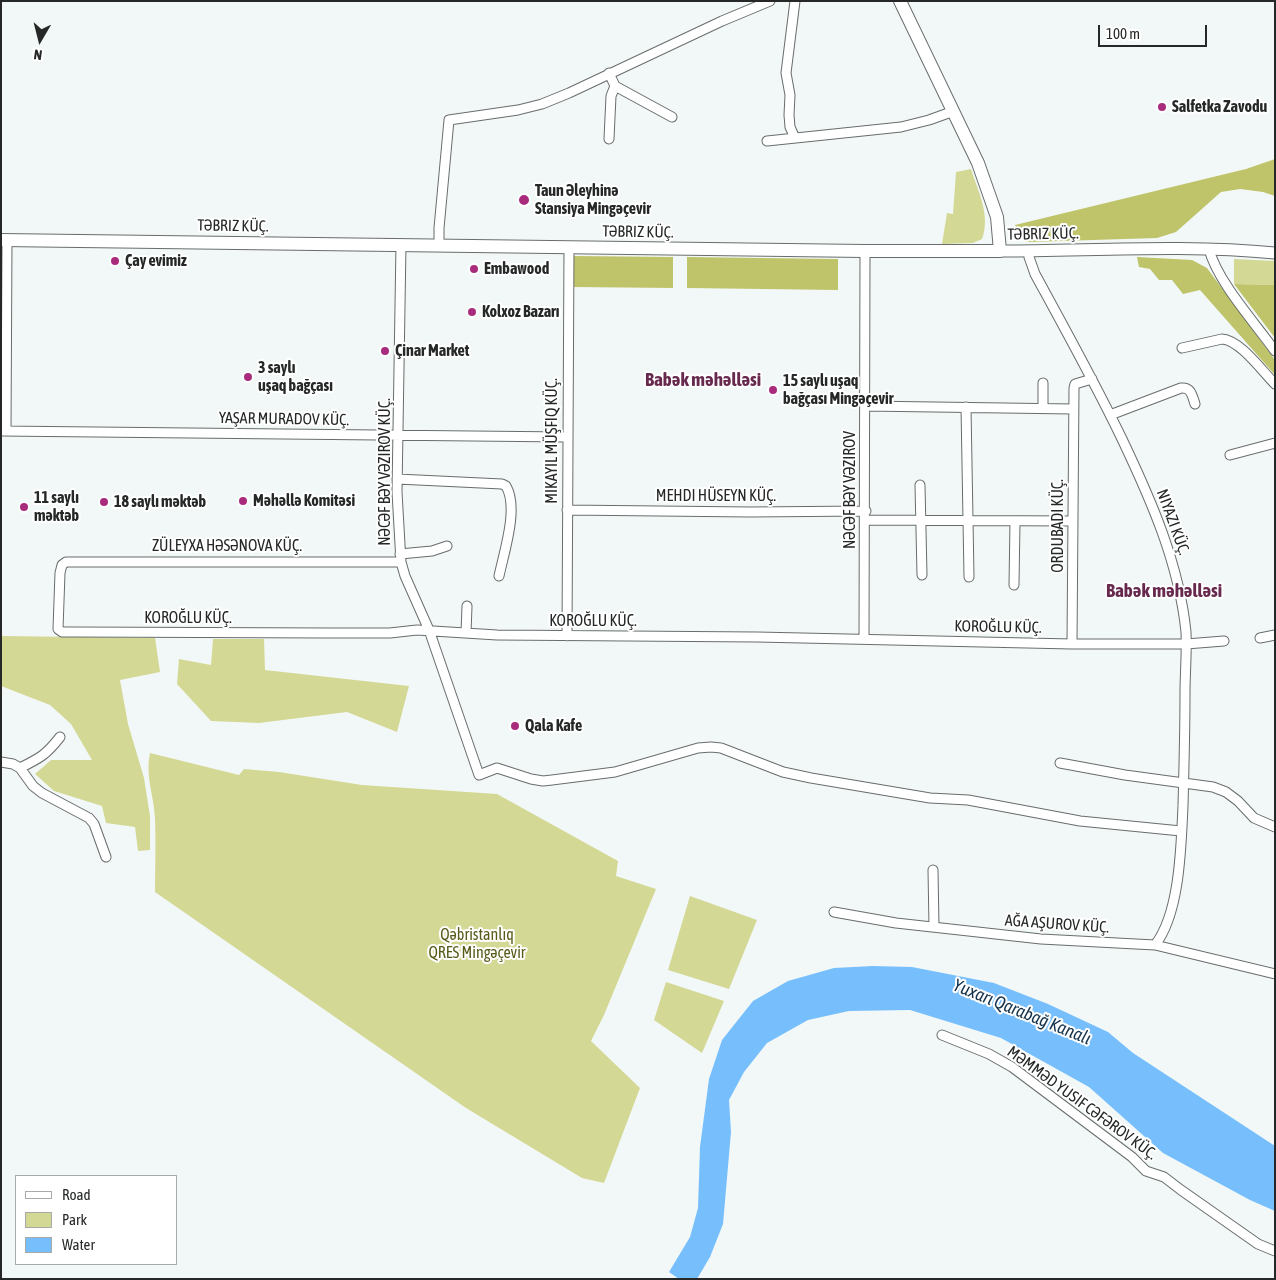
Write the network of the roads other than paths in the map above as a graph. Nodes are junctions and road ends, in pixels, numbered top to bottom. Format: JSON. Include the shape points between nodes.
{"nodes":[{"id":1,"x":770,"y":1,"type":"edge"},
{"id":2,"x":795,"y":1,"type":"edge"},
{"id":3,"x":900,"y":1,"type":"edge"},
{"id":4,"x":609,"y":73,"type":"junction"},
{"id":5,"x":615,"y":86,"type":"junction"},
{"id":6,"x":954,"y":111,"type":"junction"},
{"id":7,"x":672,"y":117,"type":"dead end"},
{"id":8,"x":795,"y":138,"type":"junction"},
{"id":9,"x":609,"y":139,"type":"dead end"},
{"id":10,"x":767,"y":141,"type":"dead end"},
{"id":11,"x":4,"y":240,"type":"edge"},
{"id":12,"x":400,"y":244,"type":"junction"},
{"id":13,"x":439,"y":244,"type":"junction"},
{"id":14,"x":569,"y":247,"type":"junction"},
{"id":15,"x":1209,"y":249,"type":"junction"},
{"id":16,"x":865,"y":251,"type":"junction"},
{"id":17,"x":1000,"y":251,"type":"junction"},
{"id":18,"x":1029,"y":251,"type":"junction"},
{"id":19,"x":1275,"y":253,"type":"edge"},
{"id":20,"x":1182,"y":348,"type":"dead end"},
{"id":21,"x":1275,"y":351,"type":"edge"},
{"id":22,"x":1092,"y":379,"type":"junction"},
{"id":23,"x":1042,"y":383,"type":"dead end"},
{"id":24,"x":1275,"y":384,"type":"edge"},
{"id":25,"x":1195,"y":404,"type":"dead end"},
{"id":26,"x":865,"y":406,"type":"junction"},
{"id":27,"x":966,"y":407,"type":"junction"},
{"id":28,"x":1043,"y":408,"type":"junction"},
{"id":29,"x":1073,"y":409,"type":"junction"},
{"id":30,"x":1110,"y":415,"type":"junction"},
{"id":31,"x":4,"y":431,"type":"edge"},
{"id":32,"x":398,"y":435,"type":"junction"},
{"id":33,"x":567,"y":437,"type":"junction"},
{"id":34,"x":1275,"y":443,"type":"edge"},
{"id":35,"x":1230,"y":454,"type":"dead end"},
{"id":36,"x":397,"y":479,"type":"junction"},
{"id":37,"x":920,"y":485,"type":"dead end"},
{"id":38,"x":567,"y":510,"type":"junction"},
{"id":39,"x":865,"y":516,"type":"junction"},
{"id":40,"x":921,"y":520,"type":"junction"},
{"id":41,"x":969,"y":520,"type":"junction"},
{"id":42,"x":1073,"y":520,"type":"junction"},
{"id":43,"x":1015,"y":521,"type":"junction"},
{"id":44,"x":448,"y":546,"type":"dead end"},
{"id":45,"x":401,"y":558,"type":"junction"},
{"id":46,"x":60,"y":573,"type":"joint"},
{"id":47,"x":922,"y":575,"type":"dead end"},
{"id":48,"x":499,"y":576,"type":"dead end"},
{"id":49,"x":969,"y":577,"type":"dead end"},
{"id":50,"x":1014,"y":585,"type":"dead end"},
{"id":51,"x":467,"y":606,"type":"dead end"},
{"id":52,"x":428,"y":630,"type":"junction"},
{"id":53,"x":466,"y":633,"type":"junction"},
{"id":54,"x":1275,"y":635,"type":"edge"},
{"id":55,"x":567,"y":636,"type":"junction"},
{"id":56,"x":1260,"y":638,"type":"dead end"},
{"id":57,"x":864,"y":640,"type":"junction"},
{"id":58,"x":1224,"y":640,"type":"dead end"},
{"id":59,"x":1072,"y":644,"type":"junction"},
{"id":60,"x":1186,"y":644,"type":"junction"},
{"id":61,"x":60,"y":737,"type":"dead end"},
{"id":62,"x":1,"y":762,"type":"edge"},
{"id":63,"x":1060,"y":763,"type":"dead end"},
{"id":64,"x":20,"y":768,"type":"junction"},
{"id":65,"x":1184,"y":782,"type":"junction"},
{"id":66,"x":1275,"y":827,"type":"edge"},
{"id":67,"x":1181,"y":831,"type":"junction"},
{"id":68,"x":106,"y":857,"type":"dead end"},
{"id":69,"x":933,"y":870,"type":"dead end"},
{"id":70,"x":834,"y":912,"type":"dead end"},
{"id":71,"x":934,"y":927,"type":"junction"},
{"id":72,"x":1155,"y":946,"type":"junction"},
{"id":73,"x":1275,"y":974,"type":"edge"},
{"id":74,"x":942,"y":1035,"type":"dead end"},
{"id":75,"x":1275,"y":1251,"type":"edge"}],
"edges":[{"from":1,"to":4,"type":"street"},
{"from":2,"to":8,"type":"street","via":[[786,72],[790,121]]},
{"from":3,"to":6,"type":"main road"},
{"from":4,"to":5,"type":"street"},
{"from":4,"to":13,"type":"street","via":[[542,104],[449,120]]},
{"from":5,"to":7,"type":"street"},
{"from":5,"to":9,"type":"street","via":[[611,96]]},
{"from":6,"to":8,"type":"street","via":[[901,127]]},
{"from":6,"to":17,"type":"main road","via":[[990,195]]},
{"from":8,"to":10,"type":"street"},
{"from":11,"to":12,"type":"main road","name":"TƏBRIZ KÜÇ."},
{"from":11,"to":31,"type":"street"},
{"from":12,"to":13,"type":"main road","name":"TƏBRIZ KÜÇ."},
{"from":12,"to":32,"type":"street","name":"NƏCƏF BƏY VƏZIROV KÜÇ."},
{"from":13,"to":14,"type":"main road","name":"TƏBRIZ KÜÇ."},
{"from":14,"to":16,"type":"main road","name":"TƏBRIZ KÜÇ."},
{"from":14,"to":33,"type":"street"},
{"from":15,"to":18,"type":"street","name":"TƏBRIZ KÜÇ."},
{"from":15,"to":19,"type":"street","name":"TƏBRIZ KÜÇ."},
{"from":15,"to":21,"type":"street","via":[[1216,268]]},
{"from":16,"to":17,"type":"main road","name":"TƏBRIZ KÜÇ."},
{"from":16,"to":26,"type":"street","name":"NƏCƏF BƏY VƏZIROV"},
{"from":17,"to":18,"type":"street","name":"TƏBRIZ KÜÇ."},
{"from":18,"to":22,"type":"street","name":"NIYAZI KÜÇ.","via":[[1031,266]]},
{"from":20,"to":24,"type":"street","via":[[1227,339],[1241,348]]},
{"from":22,"to":29,"type":"street","name":"ORDUBADI KÜÇ.","via":[[1074,384]]},
{"from":22,"to":30,"type":"street","name":"NIYAZI KÜÇ."},
{"from":23,"to":28,"type":"street"},
{"from":25,"to":30,"type":"street","via":[[1190,390],[1181,388]]},
{"from":26,"to":27,"type":"street"},
{"from":26,"to":39,"type":"street","name":"NƏCƏF BƏY VƏZIROV"},
{"from":27,"to":28,"type":"street"},
{"from":27,"to":41,"type":"street"},
{"from":28,"to":29,"type":"street"},
{"from":29,"to":42,"type":"street","name":"ORDUBADI KÜÇ."},
{"from":30,"to":60,"type":"street","name":"NIYAZI KÜÇ.","via":[[1167,543],[1183,614]]},
{"from":31,"to":32,"type":"street","name":"YAŞAR MURADOV KÜÇ."},
{"from":32,"to":33,"type":"street","name":"YAŞAR MURADOV KÜÇ."},
{"from":32,"to":36,"type":"street","name":"NƏCƏF BƏY VƏZIROV KÜÇ."},
{"from":33,"to":38,"type":"street"},
{"from":34,"to":35,"type":"street"},
{"from":36,"to":45,"type":"street","name":"NƏCƏF BƏY VƏZIROV KÜÇ."},
{"from":36,"to":48,"type":"street","via":[[506,486],[511,499],[511,518]]},
{"from":37,"to":40,"type":"street"},
{"from":38,"to":39,"type":"street","name":"MEHDI HÜSEYN KÜÇ."},
{"from":38,"to":55,"type":"street"},
{"from":39,"to":40,"type":"street","name":"MEHDI HÜSEYN KÜÇ."},
{"from":39,"to":57,"type":"street","name":"NƏCƏF BƏY VƏZIROV"},
{"from":40,"to":41,"type":"street","name":"MEHDI HÜSEYN KÜÇ."},
{"from":40,"to":47,"type":"street"},
{"from":41,"to":43,"type":"street","name":"MEHDI HÜSEYN KÜÇ."},
{"from":41,"to":49,"type":"street"},
{"from":42,"to":43,"type":"street","name":"MEHDI HÜSEYN KÜÇ."},
{"from":42,"to":59,"type":"street","name":"ORDUBADI KÜÇ."},
{"from":43,"to":50,"type":"street"},
{"from":44,"to":45,"type":"street"},
{"from":45,"to":46,"type":"street","name":"ZÜLEYXA HƏSƏNOVA KÜÇ.","via":[[66,562]]},
{"from":45,"to":52,"type":"street","name":"NƏCƏF BƏY VƏZIROV KÜÇ.","via":[[405,576]]},
{"from":46,"to":52,"type":"street","name":"KOROĞLU KÜÇ.","via":[[58,629],[62,632],[327,634]]},
{"from":51,"to":53,"type":"street"},
{"from":52,"to":53,"type":"street","name":"KOROĞLU KÜÇ."},
{"from":52,"to":67,"type":"street","name":"NƏCƏF BƏY VƏZIROV KÜÇ.","via":[[479,775],[497,768],[543,781],[552,780],[615,772],[711,747],[734,752],[783,772],[811,778],[930,798],[968,800],[1080,821]]},
{"from":53,"to":55,"type":"street","name":"KOROĞLU KÜÇ."},
{"from":54,"to":56,"type":"street"},
{"from":55,"to":57,"type":"street","name":"KOROĞLU KÜÇ."},
{"from":57,"to":59,"type":"street","name":"KOROĞLU KÜÇ."},
{"from":58,"to":60,"type":"street","name":"KOROĞLU KÜÇ."},
{"from":59,"to":60,"type":"street","name":"KOROĞLU KÜÇ."},
{"from":60,"to":65,"type":"street","name":"NIYAZI KÜÇ."},
{"from":61,"to":64,"type":"street","via":[[43,757]]},
{"from":62,"to":64,"type":"street"},
{"from":63,"to":65,"type":"street"},
{"from":64,"to":68,"type":"street","via":[[42,793],[94,824]]},
{"from":65,"to":66,"type":"street","via":[[1226,792],[1254,818]]},
{"from":65,"to":67,"type":"street","name":"NIYAZI KÜÇ."},
{"from":67,"to":72,"type":"street","name":"NIYAZI KÜÇ.","via":[[1174,900],[1163,934]]},
{"from":69,"to":71,"type":"street"},
{"from":70,"to":71,"type":"street","name":"AĞA AŞUROV KÜÇ."},
{"from":71,"to":72,"type":"street","name":"AĞA AŞUROV KÜÇ.","via":[[1041,939]]},
{"from":72,"to":73,"type":"street","name":"AĞA AŞUROV KÜÇ."},
{"from":74,"to":75,"type":"street","name":"MƏMMƏD YUSIF CƏFƏROV KÜÇ.","via":[[1012,1067],[1146,1171],[1164,1177],[1258,1244]]}]}
